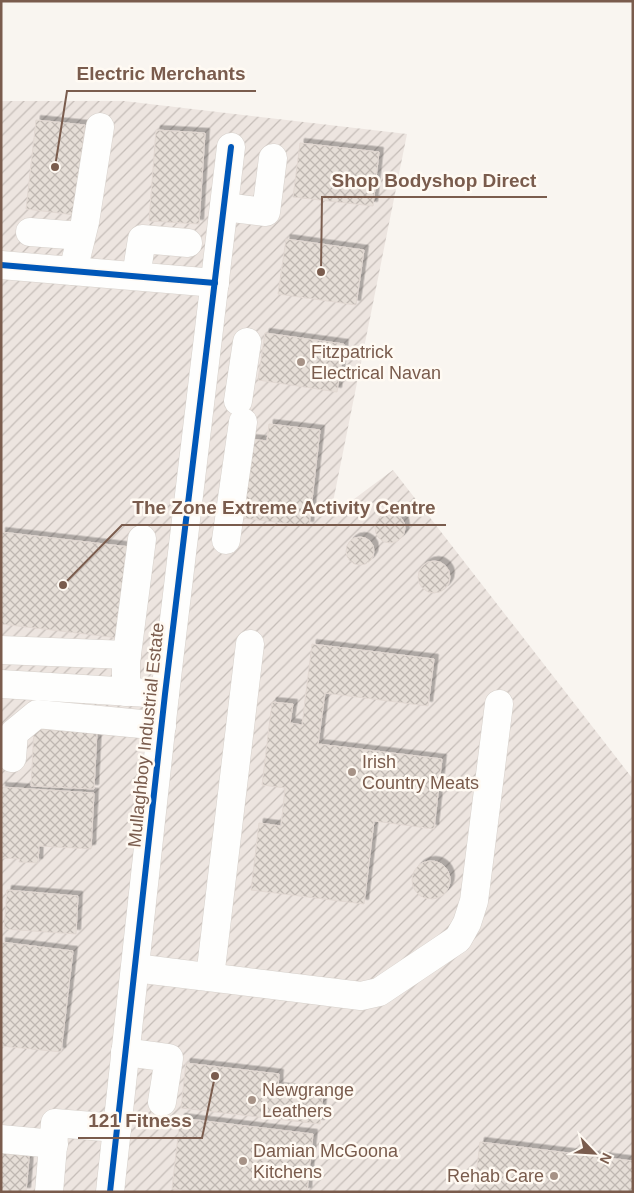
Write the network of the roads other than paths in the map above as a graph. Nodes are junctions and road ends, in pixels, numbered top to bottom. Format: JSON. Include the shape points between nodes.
{"nodes":[{"id":1,"x":100,"y":128,"type":"dead end"},
{"id":2,"x":231,"y":147,"type":"dead end"},
{"id":3,"x":273,"y":158,"type":"dead end"},
{"id":4,"x":224,"y":208,"type":"junction"},
{"id":5,"x":30,"y":232,"type":"dead end"},
{"id":6,"x":82,"y":236,"type":"junction"},
{"id":7,"x":188,"y":243,"type":"dead end"},
{"id":8,"x":1,"y":265,"type":"edge"},
{"id":9,"x":73,"y":271,"type":"junction"},
{"id":10,"x":136,"y":276,"type":"junction"},
{"id":11,"x":215,"y":282,"type":"junction"},
{"id":12,"x":247,"y":342,"type":"dead end"},
{"id":13,"x":204,"y":374,"type":"junction"},
{"id":14,"x":241,"y":401,"type":"junction"},
{"id":15,"x":188,"y":504,"type":"junction"},
{"id":16,"x":231,"y":507,"type":"junction"},
{"id":17,"x":142,"y":539,"type":"dead end"},
{"id":18,"x":226,"y":540,"type":"dead end"},
{"id":19,"x":250,"y":644,"type":"dead end"},
{"id":20,"x":1,"y":650,"type":"edge"},
{"id":21,"x":127,"y":655,"type":"junction"},
{"id":22,"x":1,"y":684,"type":"edge"},
{"id":23,"x":126,"y":692,"type":"junction"},
{"id":24,"x":165,"y":694,"type":"junction"},
{"id":25,"x":499,"y":704,"type":"dead end"},
{"id":26,"x":162,"y":726,"type":"junction"},
{"id":27,"x":12,"y":758,"type":"dead end"},
{"id":28,"x":135,"y":968,"type":"junction"},
{"id":29,"x":210,"y":977,"type":"junction"},
{"id":30,"x":125,"y":1052,"type":"junction"},
{"id":31,"x":162,"y":1102,"type":"dead end"},
{"id":32,"x":117,"y":1128,"type":"junction"},
{"id":33,"x":1,"y":1139,"type":"edge"},
{"id":34,"x":54,"y":1144,"type":"junction"},
{"id":35,"x":49,"y":1192,"type":"edge"},
{"id":36,"x":110,"y":1192,"type":"edge"}],
"edges":[{"from":1,"to":6,"type":"street"},
{"from":2,"to":4,"type":"street","name":"Mullaghboy Industrial Estate"},
{"from":3,"to":4,"type":"street","via":[[266,212]]},
{"from":4,"to":11,"type":"street","name":"Mullaghboy Industrial Estate"},
{"from":5,"to":6,"type":"street"},
{"from":6,"to":9,"type":"street"},
{"from":7,"to":10,"type":"street","via":[[142,239]]},
{"from":8,"to":9,"type":"street"},
{"from":9,"to":10,"type":"street"},
{"from":10,"to":11,"type":"street"},
{"from":11,"to":13,"type":"street","name":"Mullaghboy Industrial Estate"},
{"from":12,"to":14,"type":"street"},
{"from":13,"to":14,"type":"street"},
{"from":13,"to":15,"type":"street","name":"Mullaghboy Industrial Estate"},
{"from":14,"to":16,"type":"street"},
{"from":15,"to":16,"type":"street"},
{"from":15,"to":24,"type":"street","name":"Mullaghboy Industrial Estate"},
{"from":16,"to":18,"type":"street"},
{"from":17,"to":21,"type":"street"},
{"from":19,"to":29,"type":"street"},
{"from":20,"to":21,"type":"street"},
{"from":21,"to":23,"type":"street"},
{"from":22,"to":23,"type":"street","name":"Mullaghboy Industrial Estate"},
{"from":23,"to":24,"type":"street","name":"Mullaghboy Industrial Estate"},
{"from":24,"to":26,"type":"street","name":"Mullaghboy Industrial Estate"},
{"from":25,"to":29,"type":"street","via":[[474,901],[458,939],[380,992],[362,996]]},
{"from":26,"to":27,"type":"street","via":[[37,714],[14,733]]},
{"from":26,"to":28,"type":"street","name":"Mullaghboy Industrial Estate"},
{"from":28,"to":29,"type":"street"},
{"from":28,"to":30,"type":"street","name":"Mullaghboy Industrial Estate"},
{"from":30,"to":31,"type":"street","via":[[169,1058]]},
{"from":30,"to":32,"type":"street","name":"Mullaghboy Industrial Estate"},
{"from":32,"to":34,"type":"street","via":[[55,1123]]},
{"from":32,"to":36,"type":"street","name":"Mullaghboy Industrial Estate"},
{"from":33,"to":34,"type":"street"},
{"from":34,"to":35,"type":"street"}]}
